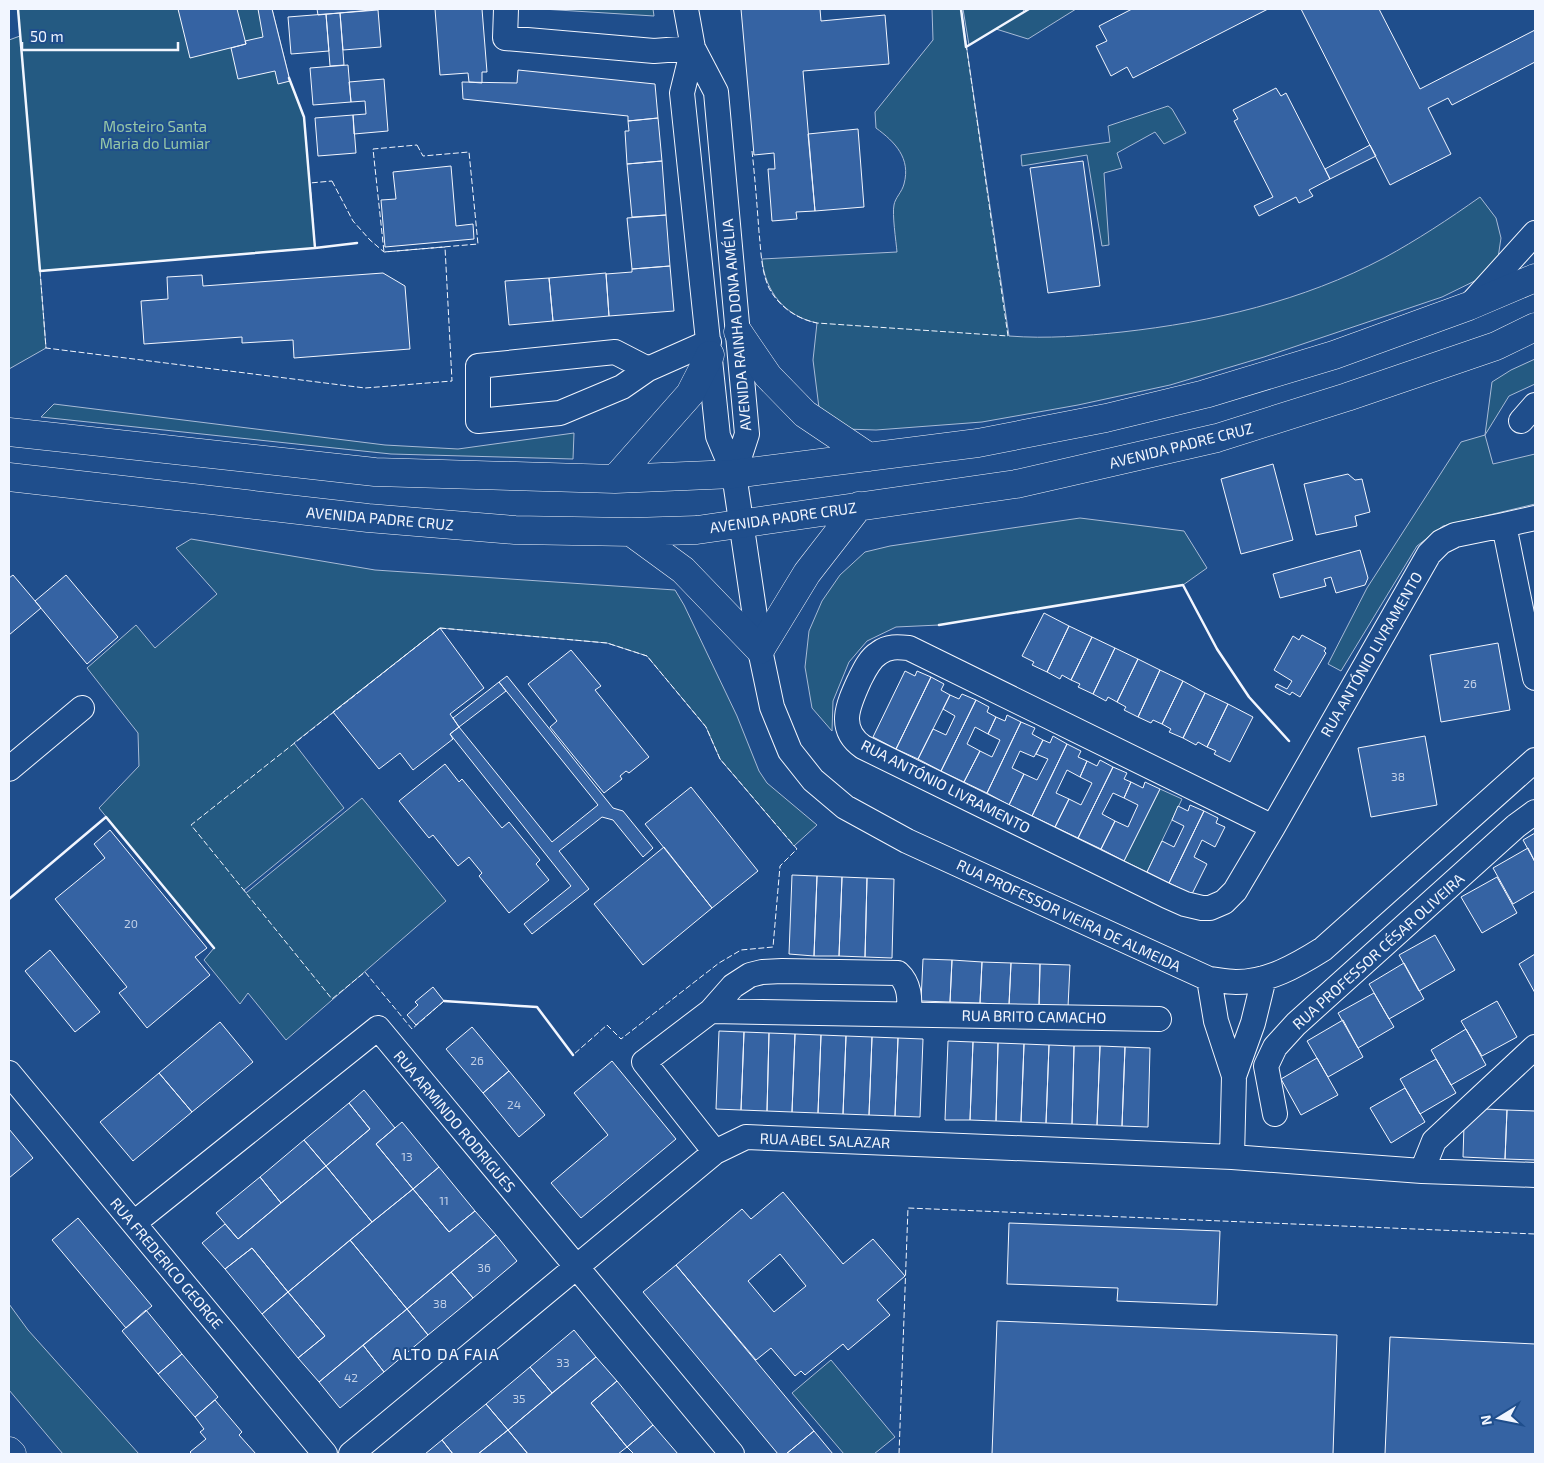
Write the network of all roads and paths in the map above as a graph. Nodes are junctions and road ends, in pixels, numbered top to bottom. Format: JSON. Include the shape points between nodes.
{"nodes":[{"id":1,"x":506,"y":9,"type":"edge"},
{"id":2,"x":686,"y":9,"type":"edge"},
{"id":3,"x":693,"y":48,"type":"junction"},
{"id":4,"x":1535,"y":233,"type":"edge"},
{"id":5,"x":1535,"y":278,"type":"edge"},
{"id":6,"x":1469,"y":306,"type":"junction"},
{"id":7,"x":1535,"y":327,"type":"edge"},
{"id":8,"x":738,"y":332,"type":"junction"},
{"id":9,"x":709,"y":348,"type":"junction"},
{"id":10,"x":648,"y":369,"type":"junction"},
{"id":11,"x":9,"y":432,"type":"edge"},
{"id":12,"x":869,"y":457,"type":"junction"},
{"id":13,"x":734,"y":474,"type":"junction"},
{"id":14,"x":9,"y":477,"type":"edge"},
{"id":15,"x":616,"y":479,"type":"junction"},
{"id":16,"x":859,"y":506,"type":"junction"},
{"id":17,"x":1535,"y":518,"type":"edge"},
{"id":18,"x":742,"y":525,"type":"junction"},
{"id":19,"x":1504,"y":525,"type":"junction"},
{"id":20,"x":631,"y":532,"type":"junction"},
{"id":21,"x":1532,"y":647,"type":"edge"},
{"id":22,"x":760,"y":650,"type":"junction"},
{"id":23,"x":1535,"y":678,"type":"edge"},
{"id":24,"x":82,"y":708,"type":"dead end"},
{"id":25,"x":1534,"y":757,"type":"edge"},
{"id":26,"x":9,"y":769,"type":"edge"},
{"id":27,"x":1535,"y":812,"type":"edge"},
{"id":28,"x":1273,"y":827,"type":"junction"},
{"id":29,"x":1264,"y":978,"type":"junction"},
{"id":30,"x":1209,"y":979,"type":"junction"},
{"id":31,"x":712,"y":1011,"type":"junction"},
{"id":32,"x":909,"y":1014,"type":"junction"},
{"id":33,"x":1159,"y":1018,"type":"dead end"},
{"id":34,"x":1535,"y":1047,"type":"edge"},
{"id":35,"x":9,"y":1073,"type":"edge"},
{"id":36,"x":1234,"y":1076,"type":"junction"},
{"id":37,"x":1275,"y":1114,"type":"dead end"},
{"id":38,"x":715,"y":1152,"type":"junction"},
{"id":39,"x":1232,"y":1157,"type":"junction"},
{"id":40,"x":1422,"y":1171,"type":"junction"},
{"id":41,"x":1535,"y":1175,"type":"edge"},
{"id":42,"x":134,"y":1223,"type":"junction"},
{"id":43,"x":577,"y":1267,"type":"junction"},
{"id":44,"x":9,"y":1451,"type":"edge"},
{"id":45,"x":12,"y":1454,"type":"edge"},
{"id":46,"x":325,"y":1454,"type":"edge"},
{"id":47,"x":350,"y":1454,"type":"edge"},
{"id":48,"x":732,"y":1454,"type":"edge"}],
"edges":[{"from":1,"to":3,"type":"street","via":[[505,38],[654,51]]},
{"from":2,"to":3,"type":"street","name":"AVENIDA RAINHA DONA AMÉLIA"},
{"from":3,"to":8,"type":"street","name":"AVENIDA RAINHA DONA AMÉLIA","via":[[716,92]]},
{"from":3,"to":9,"type":"street","name":"AVENIDA RAINHA DONA AMÉLIA","via":[[682,93]]},
{"from":4,"to":6,"type":"street"},
{"from":5,"to":6,"type":"highway"},
{"from":6,"to":12,"type":"highway","via":[[1334,354],[1196,396],[1106,418],[978,443]]},
{"from":7,"to":16,"type":"highway","name":"AVENIDA PADRE CRUZ","via":[[1496,346],[1217,438],[1016,484]]},
{"from":8,"to":12,"type":"highway","via":[[768,376],[805,414]]},
{"from":8,"to":13,"type":"street","name":"AVENIDA RAINHA DONA AMÉLIA","via":[[747,434]]},
{"from":9,"to":10,"type":"street"},
{"from":9,"to":13,"type":"street","name":"AVENIDA RAINHA DONA AMÉLIA","via":[[718,436]]},
{"from":9,"to":15,"type":"highway","via":[[690,394]]},
{"from":10,"to":10,"type":"street","via":[[615,352],[478,366],[478,421],[560,413],[622,387]]},
{"from":11,"to":15,"type":"highway","via":[[375,472]]},
{"from":12,"to":13,"type":"highway"},
{"from":13,"to":15,"type":"highway"},
{"from":13,"to":18,"type":"street","name":"RUA PROFESSOR VIEIRA DE ALMEIDA"},
{"from":14,"to":20,"type":"highway","name":"AVENIDA PADRE CRUZ","via":[[368,518],[515,530]]},
{"from":16,"to":18,"type":"highway","name":"AVENIDA PADRE CRUZ"},
{"from":16,"to":22,"type":"highway","via":[[807,572]]},
{"from":17,"to":19,"type":"street","name":"RUA ANTÓNIO LIVRAMENTO"},
{"from":18,"to":20,"type":"highway","name":"AVENIDA PADRE CRUZ"},
{"from":18,"to":22,"type":"street","name":"RUA PROFESSOR VIEIRA DE ALMEIDA"},
{"from":19,"to":21,"type":"street"},
{"from":19,"to":28,"type":"street","name":"RUA ANTÓNIO LIVRAMENTO","via":[[1455,535],[1441,542],[1429,554]]},
{"from":20,"to":22,"type":"highway","via":[[683,570]]},
{"from":21,"to":23,"type":"street"},
{"from":22,"to":30,"type":"street","name":"RUA PROFESSOR VIEIRA DE ALMEIDA","via":[[772,707],[790,751],[813,780],[845,807],[907,841]]},
{"from":24,"to":26,"type":"street"},
{"from":25,"to":29,"type":"street","name":"RUA PROFESSOR VIEIRA DE ALMEIDA","via":[[1322,949],[1296,967]]},
{"from":27,"to":37,"type":"street","name":"RUA PROFESSOR CÉSAR OLIVEIRA","via":[[1296,1024],[1275,1047],[1266,1066]]},
{"from":28,"to":28,"type":"street","name":"RUA ANTÓNIO LIVRAMENTO","via":[[909,648],[891,648],[878,654],[867,666],[849,703],[849,731],[863,747],[1193,907],[1210,908],[1230,897]]},
{"from":29,"to":30,"type":"street","name":"RUA PROFESSOR VIEIRA DE ALMEIDA","via":[[1237,982]]},
{"from":29,"to":36,"type":"street"},
{"from":30,"to":36,"type":"street","via":[[1216,1021]]},
{"from":31,"to":32,"type":"street","name":"RUA BRITO CAMACHO"},
{"from":31,"to":32,"type":"street","via":[[741,980],[762,972],[898,973],[908,986]]},
{"from":31,"to":38,"type":"street","via":[[644,1062]]},
{"from":32,"to":33,"type":"street","name":"RUA BRITO CAMACHO"},
{"from":34,"to":40,"type":"street","via":[[1434,1140]]},
{"from":35,"to":42,"type":"street","name":"RUA FREDERICO GEORGE"},
{"from":36,"to":39,"type":"street"},
{"from":38,"to":39,"type":"street","name":"RUA ABEL SALAZAR","via":[[746,1137]]},
{"from":38,"to":43,"type":"street","name":"RUA ABEL SALAZAR"},
{"from":39,"to":40,"type":"street","name":"RUA ABEL SALAZAR"},
{"from":40,"to":41,"type":"street","name":"RUA ABEL SALAZAR"},
{"from":42,"to":43,"type":"street","name":"RUA ARMINDO RODRIGUES","via":[[378,1028]]},
{"from":42,"to":46,"type":"street","name":"RUA FREDERICO GEORGE"},
{"from":43,"to":47,"type":"street","name":"RUA ABEL SALAZAR"},
{"from":43,"to":48,"type":"street","name":"RUA ARMINDO RODRIGUES"},
{"from":44,"to":45,"type":"highway"}]}
